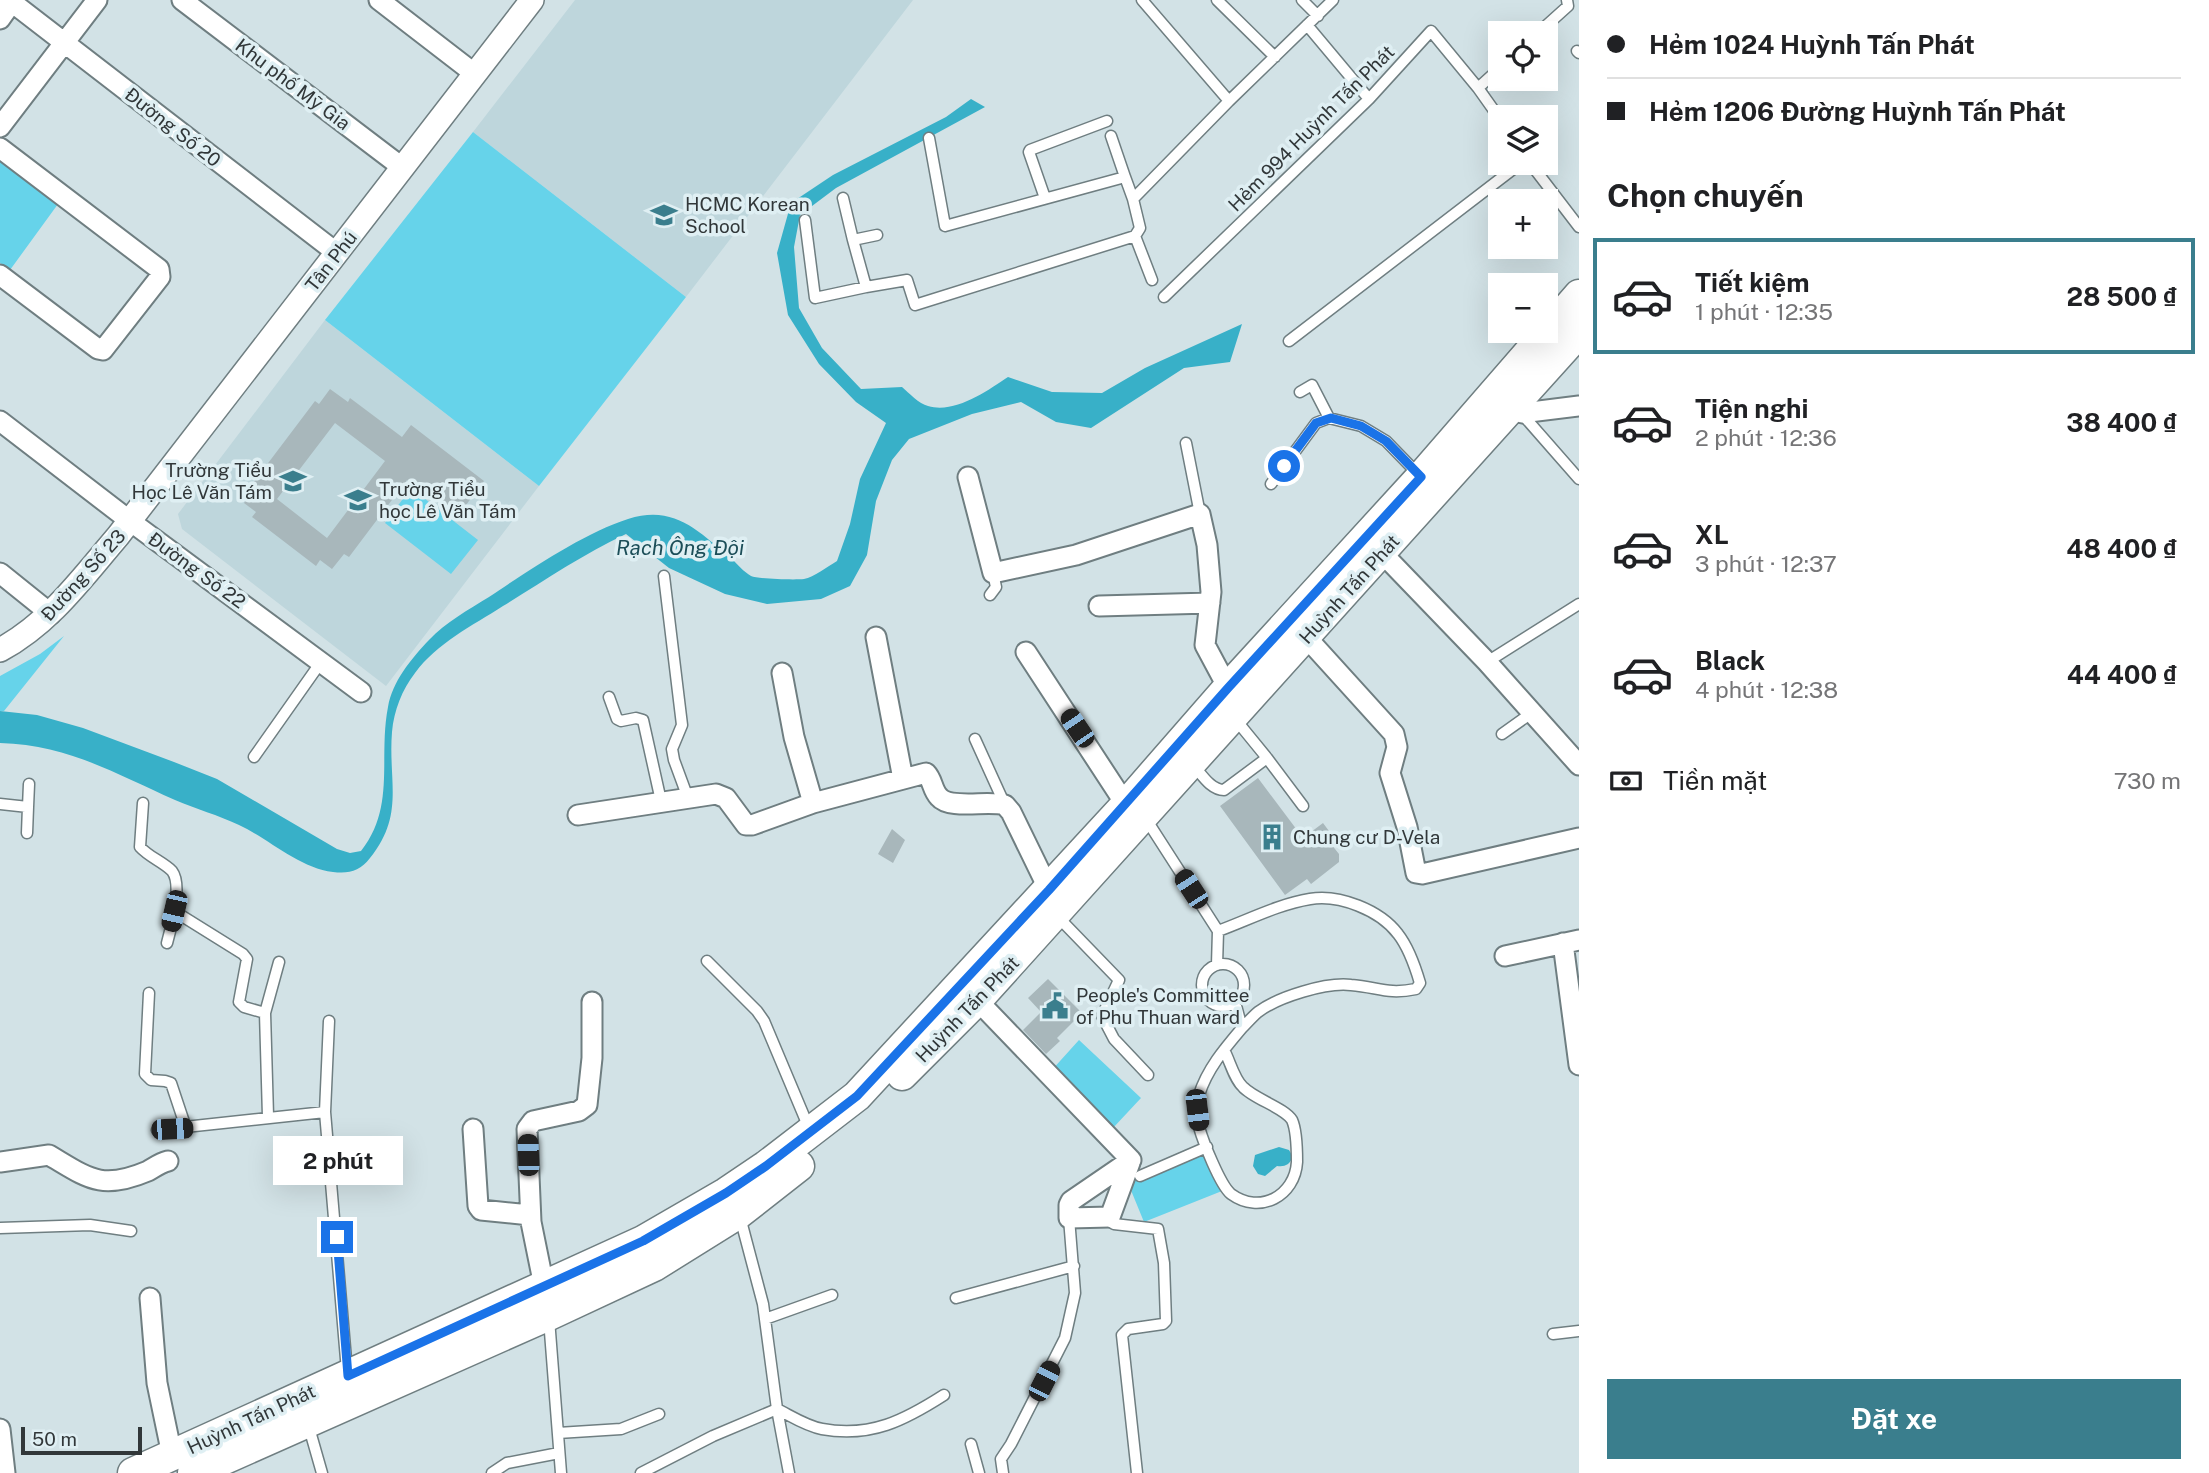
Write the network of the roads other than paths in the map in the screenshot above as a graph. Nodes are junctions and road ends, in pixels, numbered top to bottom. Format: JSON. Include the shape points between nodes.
{"nodes":[{"id":1,"x":97,"y":0,"type":"edge"},
{"id":2,"x":182,"y":0,"type":"edge"},
{"id":3,"x":379,"y":0,"type":"edge"},
{"id":4,"x":532,"y":0,"type":"edge"},
{"id":5,"x":1142,"y":0,"type":"edge"},
{"id":6,"x":1217,"y":0,"type":"edge"},
{"id":7,"x":1302,"y":0,"type":"edge"},
{"id":8,"x":1333,"y":0,"type":"edge"},
{"id":9,"x":1567,"y":0,"type":"edge"},
{"id":10,"x":11,"y":1,"type":"edge"},
{"id":11,"x":1318,"y":16,"type":"junction"},
{"id":12,"x":0,"y":19,"type":"edge"},
{"id":13,"x":1551,"y":21,"type":"edge"},
{"id":14,"x":1307,"y":25,"type":"junction"},
{"id":15,"x":64,"y":43,"type":"junction"},
{"id":16,"x":1275,"y":57,"type":"junction"},
{"id":17,"x":475,"y":74,"type":"junction"},
{"id":18,"x":1488,"y":79,"type":"edge"},
{"id":19,"x":1478,"y":88,"type":"junction"},
{"id":20,"x":1369,"y":99,"type":"junction"},
{"id":21,"x":1229,"y":101,"type":"junction"},
{"id":22,"x":1490,"y":105,"type":"edge"},
{"id":23,"x":1107,"y":121,"type":"dead end"},
{"id":24,"x":0,"y":127,"type":"edge"},
{"id":25,"x":1111,"y":136,"type":"dead end"},
{"id":26,"x":929,"y":138,"type":"dead end"},
{"id":27,"x":0,"y":148,"type":"edge"},
{"id":28,"x":403,"y":168,"type":"junction"},
{"id":29,"x":1505,"y":175,"type":"edge"},
{"id":30,"x":1539,"y":175,"type":"edge"},
{"id":31,"x":1125,"y":177,"type":"junction"},
{"id":32,"x":843,"y":198,"type":"dead end"},
{"id":33,"x":1045,"y":198,"type":"junction"},
{"id":34,"x":1133,"y":199,"type":"junction"},
{"id":35,"x":805,"y":219,"type":"dead end"},
{"id":36,"x":1579,"y":227,"type":"edge"},
{"id":37,"x":877,"y":235,"type":"dead end"},
{"id":38,"x":1135,"y":236,"type":"junction"},
{"id":39,"x":853,"y":240,"type":"junction"},
{"id":40,"x":337,"y":253,"type":"junction"},
{"id":41,"x":0,"y":275,"type":"edge"},
{"id":42,"x":1152,"y":280,"type":"dead end"},
{"id":43,"x":866,"y":287,"type":"junction"},
{"id":44,"x":1579,"y":295,"type":"edge"},
{"id":45,"x":1164,"y":297,"type":"dead end"},
{"id":46,"x":1579,"y":332,"type":"edge"},
{"id":47,"x":1289,"y":341,"type":"dead end"},
{"id":48,"x":1300,"y":392,"type":"dead end"},
{"id":49,"x":1512,"y":402,"type":"junction"},
{"id":50,"x":1579,"y":406,"type":"edge"},
{"id":51,"x":1329,"y":418,"type":"junction"},
{"id":52,"x":0,"y":421,"type":"edge"},
{"id":53,"x":1186,"y":443,"type":"dead end"},
{"id":54,"x":968,"y":477,"type":"dead end"},
{"id":55,"x":1421,"y":477,"type":"junction"},
{"id":56,"x":1579,"y":479,"type":"edge"},
{"id":57,"x":1271,"y":484,"type":"dead end"},
{"id":58,"x":1200,"y":514,"type":"junction"},
{"id":59,"x":130,"y":521,"type":"junction"},
{"id":60,"x":1382,"y":553,"type":"junction"},
{"id":61,"x":0,"y":573,"type":"edge"},
{"id":62,"x":993,"y":573,"type":"junction"},
{"id":63,"x":664,"y":576,"type":"dead end"},
{"id":64,"x":990,"y":594,"type":"dead end"},
{"id":65,"x":1210,"y":603,"type":"junction"},
{"id":66,"x":1579,"y":604,"type":"edge"},
{"id":67,"x":1099,"y":606,"type":"dead end"},
{"id":68,"x":51,"y":614,"type":"junction"},
{"id":69,"x":1297,"y":629,"type":"junction"},
{"id":70,"x":876,"y":637,"type":"dead end"},
{"id":71,"x":0,"y":650,"type":"edge"},
{"id":72,"x":1026,"y":652,"type":"dead end"},
{"id":73,"x":321,"y":662,"type":"junction"},
{"id":74,"x":1487,"y":662,"type":"junction"},
{"id":75,"x":782,"y":673,"type":"dead end"},
{"id":76,"x":361,"y":692,"type":"dead end"},
{"id":77,"x":609,"y":696,"type":"dead end"},
{"id":78,"x":1231,"y":702,"type":"junction"},
{"id":79,"x":1533,"y":712,"type":"junction"},
{"id":80,"x":1502,"y":734,"type":"dead end"},
{"id":81,"x":975,"y":738,"type":"dead end"},
{"id":82,"x":254,"y":757,"type":"dead end"},
{"id":83,"x":1267,"y":758,"type":"junction"},
{"id":84,"x":1191,"y":763,"type":"junction"},
{"id":85,"x":1579,"y":765,"type":"edge"},
{"id":86,"x":903,"y":779,"type":"junction"},
{"id":87,"x":29,"y":784,"type":"dead end"},
{"id":88,"x":688,"y":797,"type":"junction"},
{"id":89,"x":661,"y":801,"type":"junction"},
{"id":90,"x":143,"y":803,"type":"dead end"},
{"id":91,"x":813,"y":803,"type":"junction"},
{"id":92,"x":0,"y":804,"type":"edge"},
{"id":93,"x":1005,"y":805,"type":"junction"},
{"id":94,"x":1303,"y":806,"type":"dead end"},
{"id":95,"x":28,"y":807,"type":"junction"},
{"id":96,"x":1135,"y":810,"type":"junction"},
{"id":97,"x":578,"y":815,"type":"dead end"},
{"id":98,"x":27,"y":833,"type":"dead end"},
{"id":99,"x":1579,"y":838,"type":"edge"},
{"id":100,"x":1048,"y":901,"type":"junction"},
{"id":101,"x":174,"y":911,"type":"junction"},
{"id":102,"x":1218,"y":931,"type":"junction"},
{"id":103,"x":1571,"y":942,"type":"edge"},
{"id":104,"x":167,"y":943,"type":"dead end"},
{"id":105,"x":1505,"y":956,"type":"dead end"},
{"id":106,"x":707,"y":961,"type":"dead end"},
{"id":107,"x":279,"y":962,"type":"dead end"},
{"id":108,"x":1217,"y":965,"type":"junction"},
{"id":109,"x":969,"y":992,"type":"junction"},
{"id":110,"x":149,"y":993,"type":"dead end"},
{"id":111,"x":592,"y":1002,"type":"dead end"},
{"id":112,"x":1235,"y":1002,"type":"junction"},
{"id":113,"x":1576,"y":1004,"type":"edge"},
{"id":114,"x":265,"y":1013,"type":"junction"},
{"id":115,"x":329,"y":1021,"type":"dead end"},
{"id":116,"x":1242,"y":1028,"type":"junction"},
{"id":117,"x":1224,"y":1049,"type":"junction"},
{"id":118,"x":1579,"y":1065,"type":"edge"},
{"id":119,"x":1148,"y":1075,"type":"dead end"},
{"id":120,"x":325,"y":1112,"type":"junction"},
{"id":121,"x":268,"y":1116,"type":"junction"},
{"id":122,"x":186,"y":1128,"type":"junction"},
{"id":123,"x":157,"y":1129,"type":"dead end"},
{"id":124,"x":472,"y":1129,"type":"dead end"},
{"id":125,"x":810,"y":1132,"type":"junction"},
{"id":126,"x":1207,"y":1147,"type":"junction"},
{"id":127,"x":168,"y":1161,"type":"dead end"},
{"id":128,"x":0,"y":1162,"type":"edge"},
{"id":129,"x":1136,"y":1168,"type":"junction"},
{"id":130,"x":739,"y":1213,"type":"junction"},
{"id":131,"x":530,"y":1215,"type":"junction"},
{"id":132,"x":1110,"y":1217,"type":"junction"},
{"id":133,"x":1069,"y":1219,"type":"junction"},
{"id":134,"x":0,"y":1228,"type":"edge"},
{"id":135,"x":131,"y":1231,"type":"dead end"},
{"id":136,"x":1074,"y":1266,"type":"junction"},
{"id":137,"x":832,"y":1295,"type":"dead end"},
{"id":138,"x":150,"y":1298,"type":"dead end"},
{"id":139,"x":956,"y":1298,"type":"dead end"},
{"id":140,"x":547,"y":1301,"type":"junction"},
{"id":141,"x":765,"y":1319,"type":"junction"},
{"id":142,"x":1579,"y":1331,"type":"edge"},
{"id":143,"x":1553,"y":1334,"type":"dead end"},
{"id":144,"x":352,"y":1387,"type":"junction"},
{"id":145,"x":944,"y":1395,"type":"dead end"},
{"id":146,"x":777,"y":1409,"type":"junction"},
{"id":147,"x":659,"y":1414,"type":"dead end"},
{"id":148,"x":307,"y":1421,"type":"junction"},
{"id":149,"x":0,"y":1429,"type":"edge"},
{"id":150,"x":558,"y":1433,"type":"junction"},
{"id":151,"x":971,"y":1444,"type":"dead end"},
{"id":152,"x":559,"y":1453,"type":"junction"},
{"id":153,"x":182,"y":1464,"type":"edge"},
{"id":154,"x":5,"y":1473,"type":"edge"},
{"id":155,"x":133,"y":1473,"type":"edge"},
{"id":156,"x":322,"y":1473,"type":"edge"},
{"id":157,"x":492,"y":1473,"type":"edge"},
{"id":158,"x":561,"y":1473,"type":"edge"},
{"id":159,"x":641,"y":1473,"type":"edge"},
{"id":160,"x":789,"y":1473,"type":"edge"},
{"id":161,"x":979,"y":1473,"type":"edge"},
{"id":162,"x":1003,"y":1473,"type":"edge"},
{"id":163,"x":1137,"y":1473,"type":"edge"}],
"edges":[{"from":1,"to":15,"type":"street"},
{"from":2,"to":28,"type":"street","name":"Khu phố Mỹ Gia"},
{"from":3,"to":17,"type":"street"},
{"from":4,"to":17,"type":"street","name":"Tân Phú"},
{"from":5,"to":21,"type":"lane"},
{"from":6,"to":16,"type":"lane"},
{"from":7,"to":11,"type":"lane"},
{"from":8,"to":11,"type":"lane"},
{"from":9,"to":13,"type":"lane","via":[[1568,6]]},
{"from":10,"to":12,"type":"street"},
{"from":10,"to":15,"type":"street","name":"Đường Số 20"},
{"from":11,"to":14,"type":"lane"},
{"from":14,"to":16,"type":"lane"},
{"from":14,"to":20,"type":"lane"},
{"from":15,"to":24,"type":"street"},
{"from":15,"to":40,"type":"street","name":"Đường Số 20"},
{"from":16,"to":21,"type":"lane"},
{"from":17,"to":28,"type":"street","name":"Tân Phú"},
{"from":18,"to":19,"type":"lane"},
{"from":19,"to":20,"type":"lane","name":"Hẻm 994 Huỳnh Tấn Phát","via":[[1431,31]]},
{"from":19,"to":22,"type":"lane","name":"Hẻm 994 Huỳnh Tấn Phát"},
{"from":20,"to":45,"type":"lane","name":"Hẻm 994 Huỳnh Tấn Phát"},
{"from":21,"to":34,"type":"lane"},
{"from":23,"to":33,"type":"lane","via":[[1030,149]]},
{"from":25,"to":31,"type":"lane"},
{"from":26,"to":33,"type":"lane","via":[[945,226]]},
{"from":27,"to":41,"type":"street","via":[[159,268],[160,277],[103,350]]},
{"from":28,"to":40,"type":"street","name":"Tân Phú"},
{"from":29,"to":47,"type":"lane"},
{"from":30,"to":36,"type":"lane"},
{"from":31,"to":33,"type":"lane"},
{"from":31,"to":34,"type":"lane"},
{"from":32,"to":39,"type":"lane"},
{"from":34,"to":38,"type":"lane","via":[[1140,228]]},
{"from":35,"to":43,"type":"lane","via":[[815,298]]},
{"from":37,"to":39,"type":"lane"},
{"from":38,"to":42,"type":"lane"},
{"from":38,"to":43,"type":"lane","via":[[921,304],[915,304],[907,280]]},
{"from":39,"to":43,"type":"lane"},
{"from":40,"to":59,"type":"street","name":"Tân Phú"},
{"from":44,"to":49,"type":"main road","name":"Huỳnh Tấn Phát"},
{"from":46,"to":49,"type":"main road","name":"Huỳnh Tấn Phát"},
{"from":48,"to":51,"type":"lane","via":[[1312,385]]},
{"from":49,"to":50,"type":"street"},
{"from":49,"to":55,"type":"main road","name":"Huỳnh Tấn Phát"},
{"from":49,"to":56,"type":"lane"},
{"from":49,"to":60,"type":"main road","name":"Huỳnh Tấn Phát"},
{"from":51,"to":55,"type":"lane","via":[[1361,426],[1386,441]]},
{"from":51,"to":57,"type":"lane","via":[[1316,423]]},
{"from":52,"to":59,"type":"street","name":"Đường Số 22"},
{"from":53,"to":58,"type":"lane"},
{"from":54,"to":62,"type":"street"},
{"from":55,"to":69,"type":"main road","name":"Huỳnh Tấn Phát"},
{"from":58,"to":62,"type":"street","via":[[1076,555]]},
{"from":58,"to":65,"type":"street"},
{"from":59,"to":68,"type":"street","name":"Đường Số 23"},
{"from":59,"to":73,"type":"street","name":"Đường Số 22"},
{"from":60,"to":69,"type":"main road","name":"Huỳnh Tấn Phát"},
{"from":60,"to":74,"type":"street"},
{"from":61,"to":68,"type":"street"},
{"from":62,"to":64,"type":"lane","via":[[996,587]]},
{"from":63,"to":88,"type":"lane","via":[[682,725],[672,749]]},
{"from":65,"to":67,"type":"street"},
{"from":65,"to":78,"type":"street","via":[[1205,645]]},
{"from":66,"to":74,"type":"lane"},
{"from":68,"to":71,"type":"street","name":"Đường Số 23"},
{"from":69,"to":78,"type":"main road","name":"Huỳnh Tấn Phát"},
{"from":69,"to":99,"type":"street","via":[[1394,734],[1397,747],[1391,780],[1416,873]]},
{"from":70,"to":86,"type":"street"},
{"from":72,"to":96,"type":"street"},
{"from":73,"to":76,"type":"street","name":"Đường Số 22"},
{"from":73,"to":82,"type":"lane"},
{"from":74,"to":79,"type":"street"},
{"from":75,"to":91,"type":"street"},
{"from":77,"to":89,"type":"lane","via":[[617,719],[643,720]]},
{"from":78,"to":83,"type":"lane"},
{"from":78,"to":84,"type":"main road","name":"Huỳnh Tấn Phát"},
{"from":78,"to":96,"type":"main road","name":"Huỳnh Tấn Phát"},
{"from":79,"to":80,"type":"lane"},
{"from":79,"to":85,"type":"street"},
{"from":81,"to":93,"type":"lane"},
{"from":83,"to":84,"type":"lane","via":[[1224,790],[1214,788]]},
{"from":83,"to":94,"type":"lane"},
{"from":84,"to":96,"type":"main road","name":"Huỳnh Tấn Phát"},
{"from":86,"to":91,"type":"street"},
{"from":86,"to":93,"type":"street","via":[[926,773],[936,794],[947,803]]},
{"from":87,"to":95,"type":"lane"},
{"from":88,"to":89,"type":"street"},
{"from":88,"to":91,"type":"street","via":[[722,796],[746,825]]},
{"from":89,"to":97,"type":"street"},
{"from":90,"to":101,"type":"lane","via":[[140,847],[172,872]]},
{"from":92,"to":95,"type":"lane"},
{"from":93,"to":100,"type":"street"},
{"from":95,"to":98,"type":"lane"},
{"from":96,"to":100,"type":"main road","name":"Huỳnh Tấn Phát"},
{"from":96,"to":102,"type":"lane"},
{"from":100,"to":109,"type":"main road","name":"Huỳnh Tấn Phát"},
{"from":100,"to":119,"type":"lane","via":[[1119,980],[1102,1016],[1114,1039]]},
{"from":101,"to":104,"type":"lane"},
{"from":101,"to":114,"type":"lane","via":[[243,954],[247,959],[239,1002]]},
{"from":102,"to":108,"type":"lane"},
{"from":102,"to":116,"type":"lane","via":[[1311,899],[1339,898],[1370,912],[1397,932],[1420,983],[1416,989],[1396,993],[1350,984],[1318,987],[1259,1011]]},
{"from":103,"to":105,"type":"street"},
{"from":103,"to":113,"type":"street"},
{"from":106,"to":125,"type":"lane","via":[[764,1021]]},
{"from":107,"to":114,"type":"lane"},
{"from":108,"to":112,"type":"lane","via":[[1231,966],[1242,976],[1243,991]]},
{"from":108,"to":112,"type":"lane","via":[[1205,975],[1204,993],[1221,1006]]},
{"from":109,"to":125,"type":"main road","name":"Huỳnh Tấn Phát","via":[[857,1096]]},
{"from":109,"to":129,"type":"street"},
{"from":109,"to":130,"type":"main road","name":"Huỳnh Tấn Phát","via":[[859,1118]]},
{"from":110,"to":122,"type":"lane","via":[[145,1074],[151,1080],[170,1083]]},
{"from":111,"to":131,"type":"street","via":[[587,1105],[533,1121],[527,1129]]},
{"from":112,"to":116,"type":"lane"},
{"from":113,"to":118,"type":"street"},
{"from":114,"to":121,"type":"lane"},
{"from":115,"to":120,"type":"lane"},
{"from":116,"to":117,"type":"lane"},
{"from":117,"to":126,"type":"lane","via":[[1199,1096],[1199,1128]]},
{"from":117,"to":126,"type":"lane","via":[[1240,1085],[1292,1120],[1296,1173],[1277,1197],[1264,1203],[1251,1201],[1224,1186]]},
{"from":120,"to":121,"type":"lane"},
{"from":120,"to":144,"type":"lane"},
{"from":121,"to":122,"type":"lane"},
{"from":122,"to":123,"type":"lane"},
{"from":124,"to":131,"type":"street","via":[[478,1206]]},
{"from":125,"to":140,"type":"main road","name":"Huỳnh Tấn Phát","via":[[714,1200]]},
{"from":126,"to":129,"type":"lane"},
{"from":127,"to":128,"type":"street","via":[[105,1182],[49,1155]]},
{"from":129,"to":132,"type":"street"},
{"from":129,"to":133,"type":"street","via":[[1071,1202]]},
{"from":130,"to":140,"type":"main road","name":"Huỳnh Tấn Phát","via":[[654,1265]]},
{"from":130,"to":141,"type":"lane"},
{"from":131,"to":140,"type":"street"},
{"from":132,"to":133,"type":"street"},
{"from":132,"to":163,"type":"lane","via":[[1114,1224],[1158,1229],[1164,1263],[1166,1321],[1128,1329],[1122,1335]]},
{"from":133,"to":136,"type":"lane"},
{"from":134,"to":135,"type":"lane","via":[[90,1226]]},
{"from":136,"to":139,"type":"lane"},
{"from":136,"to":162,"type":"lane","via":[[1076,1293],[1065,1338],[1000,1459]]},
{"from":137,"to":141,"type":"lane"},
{"from":138,"to":153,"type":"street","via":[[157,1383]]},
{"from":140,"to":144,"type":"main road","name":"Huỳnh Tấn Phát"},
{"from":140,"to":150,"type":"lane"},
{"from":141,"to":146,"type":"lane"},
{"from":142,"to":143,"type":"lane"},
{"from":144,"to":148,"type":"main road","name":"Huỳnh Tấn Phát"},
{"from":144,"to":153,"type":"main road","name":"Huỳnh Tấn Phát"},
{"from":145,"to":146,"type":"lane","via":[[894,1424],[874,1429],[821,1429]]},
{"from":146,"to":159,"type":"lane"},
{"from":146,"to":160,"type":"lane"},
{"from":147,"to":150,"type":"lane","via":[[621,1429]]},
{"from":148,"to":153,"type":"main road","name":"Huỳnh Tấn Phát"},
{"from":148,"to":156,"type":"lane"},
{"from":149,"to":154,"type":"street"},
{"from":150,"to":152,"type":"lane"},
{"from":151,"to":161,"type":"lane"},
{"from":152,"to":157,"type":"lane","via":[[507,1463]]},
{"from":152,"to":158,"type":"lane"},
{"from":153,"to":155,"type":"main road","name":"Huỳnh Tấn Phát"}]}
